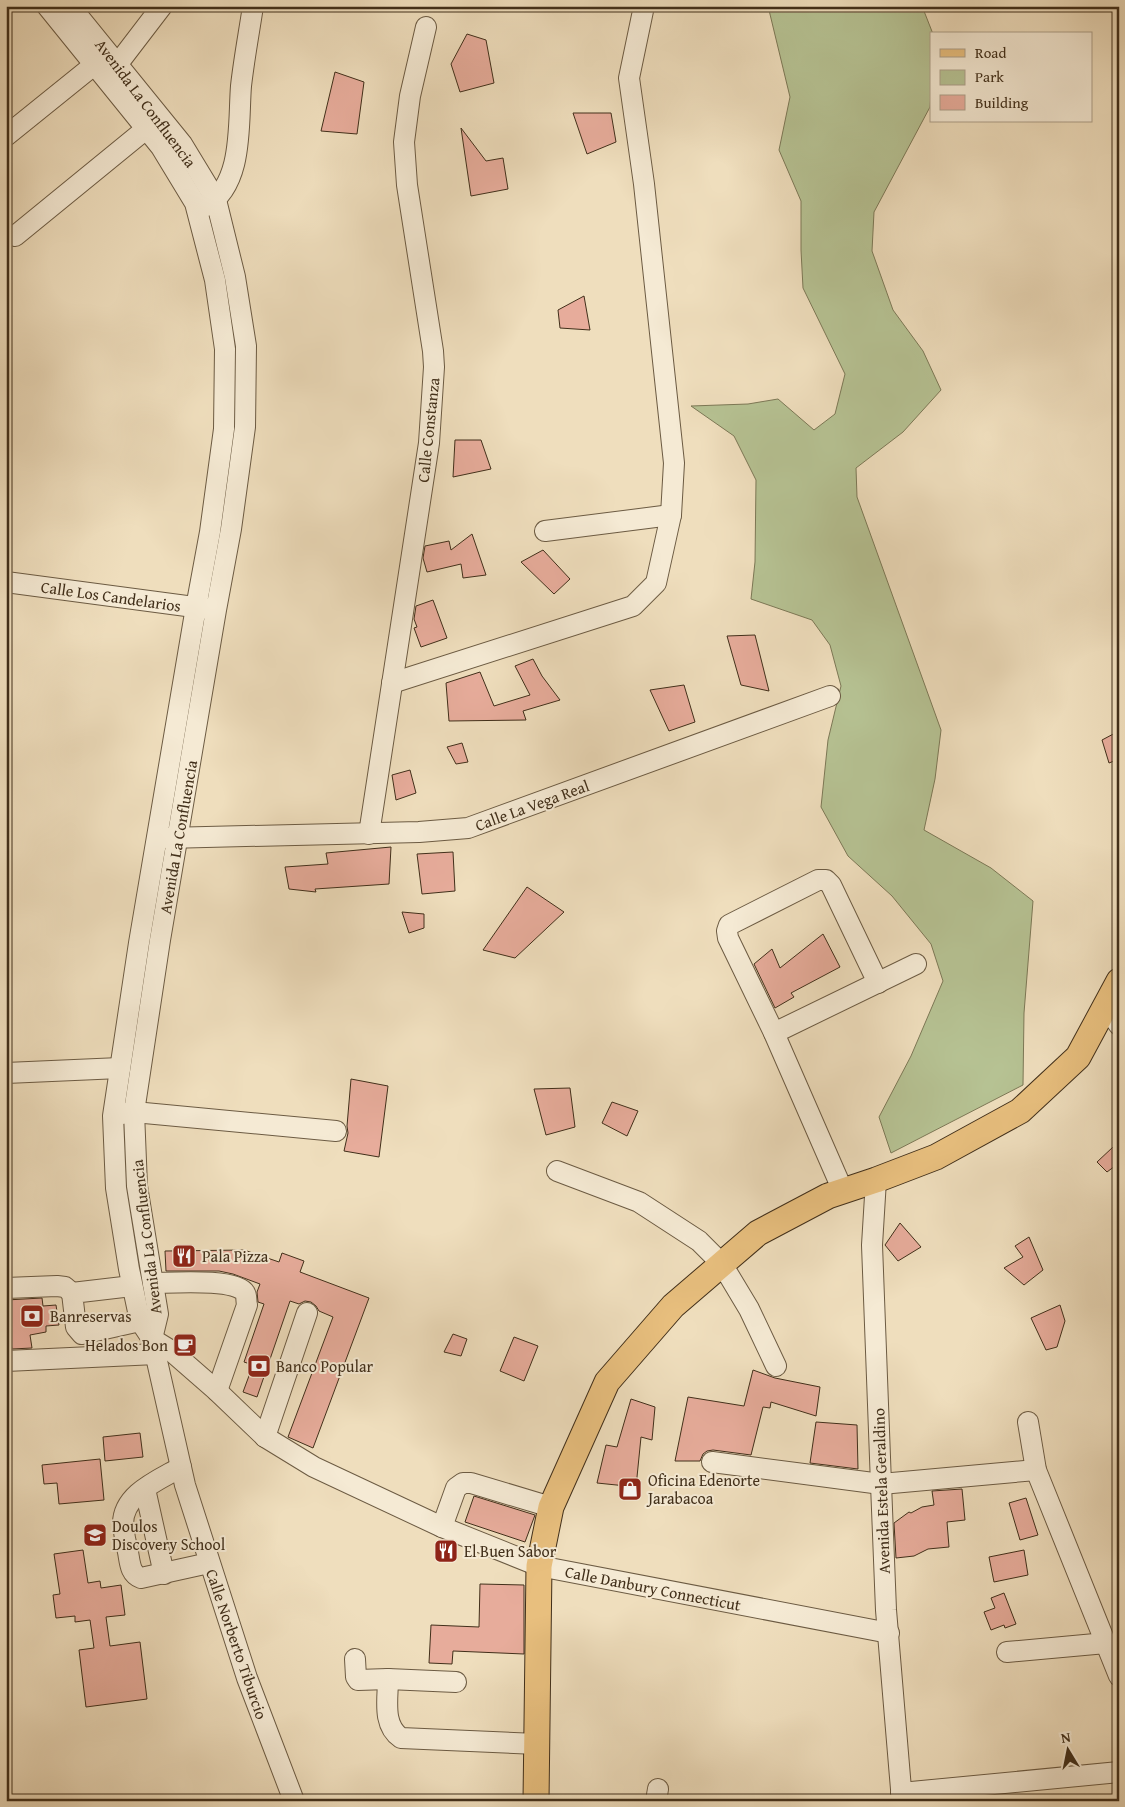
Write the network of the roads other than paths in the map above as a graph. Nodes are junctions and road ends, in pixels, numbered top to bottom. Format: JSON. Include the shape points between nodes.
{"nodes":[{"id":1,"x":47,"y":6,"type":"edge"},
{"id":2,"x":70,"y":6,"type":"edge"},
{"id":3,"x":162,"y":6,"type":"edge"},
{"id":4,"x":253,"y":6,"type":"edge"},
{"id":5,"x":644,"y":6,"type":"edge"},
{"id":6,"x":426,"y":27,"type":"dead end"},
{"id":7,"x":106,"y":69,"type":"junction"},
{"id":8,"x":146,"y":130,"type":"junction"},
{"id":9,"x":6,"y":136,"type":"edge"},
{"id":10,"x":216,"y":200,"type":"junction"},
{"id":11,"x":197,"y":211,"type":"junction"},
{"id":12,"x":14,"y":236,"type":"dead end"},
{"id":13,"x":671,"y":515,"type":"junction"},
{"id":14,"x":545,"y":531,"type":"dead end"},
{"id":15,"x":6,"y":582,"type":"edge"},
{"id":16,"x":206,"y":609,"type":"junction"},
{"id":17,"x":392,"y":684,"type":"junction"},
{"id":18,"x":830,"y":696,"type":"dead end"},
{"id":19,"x":369,"y":834,"type":"junction"},
{"id":20,"x":179,"y":838,"type":"junction"},
{"id":21,"x":158,"y":839,"type":"junction"},
{"id":22,"x":916,"y":964,"type":"dead end"},
{"id":23,"x":1119,"y":981,"type":"edge"},
{"id":24,"x":878,"y":983,"type":"junction"},
{"id":25,"x":1112,"y":1016,"type":"edge"},
{"id":26,"x":774,"y":1033,"type":"junction"},
{"id":27,"x":120,"y":1068,"type":"junction"},
{"id":28,"x":6,"y":1073,"type":"edge"},
{"id":29,"x":134,"y":1112,"type":"junction"},
{"id":30,"x":113,"y":1116,"type":"junction"},
{"id":31,"x":336,"y":1131,"type":"dead end"},
{"id":32,"x":557,"y":1171,"type":"dead end"},
{"id":33,"x":876,"y":1180,"type":"junction"},
{"id":34,"x":843,"y":1191,"type":"junction"},
{"id":35,"x":722,"y":1264,"type":"junction"},
{"id":36,"x":153,"y":1283,"type":"junction"},
{"id":37,"x":132,"y":1286,"type":"junction"},
{"id":38,"x":6,"y":1288,"type":"edge"},
{"id":39,"x":72,"y":1293,"type":"junction"},
{"id":40,"x":307,"y":1313,"type":"dead end"},
{"id":41,"x":140,"y":1321,"type":"junction"},
{"id":42,"x":154,"y":1346,"type":"junction"},
{"id":43,"x":6,"y":1361,"type":"edge"},
{"id":44,"x":776,"y":1366,"type":"dead end"},
{"id":45,"x":217,"y":1391,"type":"junction"},
{"id":46,"x":1028,"y":1422,"type":"dead end"},
{"id":47,"x":265,"y":1438,"type":"junction"},
{"id":48,"x":712,"y":1462,"type":"dead end"},
{"id":49,"x":181,"y":1466,"type":"junction"},
{"id":50,"x":1036,"y":1470,"type":"junction"},
{"id":51,"x":880,"y":1484,"type":"junction"},
{"id":52,"x":145,"y":1489,"type":"junction"},
{"id":53,"x":551,"y":1507,"type":"junction"},
{"id":54,"x":442,"y":1527,"type":"junction"},
{"id":55,"x":209,"y":1564,"type":"junction"},
{"id":56,"x":539,"y":1566,"type":"junction"},
{"id":57,"x":164,"y":1574,"type":"junction"},
{"id":58,"x":889,"y":1633,"type":"junction"},
{"id":59,"x":1106,"y":1643,"type":"junction"},
{"id":60,"x":1007,"y":1652,"type":"dead end"},
{"id":61,"x":355,"y":1659,"type":"dead end"},
{"id":62,"x":1119,"y":1676,"type":"edge"},
{"id":63,"x":388,"y":1679,"type":"junction"},
{"id":64,"x":456,"y":1682,"type":"dead end"},
{"id":65,"x":537,"y":1744,"type":"junction"},
{"id":66,"x":1119,"y":1772,"type":"edge"},
{"id":67,"x":901,"y":1797,"type":"edge"},
{"id":68,"x":294,"y":1801,"type":"edge"},
{"id":69,"x":536,"y":1801,"type":"edge"}],
"edges":[{"from":1,"to":7,"type":"street","name":"Avenida La Confluencia"},
{"from":2,"to":7,"type":"street","name":"Avenida La Confluencia"},
{"from":3,"to":7,"type":"street"},
{"from":4,"to":10,"type":"street","via":[[241,86],[238,148]]},
{"from":5,"to":13,"type":"street","via":[[629,78],[644,184],[674,463]]},
{"from":6,"to":17,"type":"street","name":"Calle Constanza","via":[[408,110],[404,156],[434,367],[429,444]]},
{"from":7,"to":8,"type":"street","name":"Avenida La Confluencia"},
{"from":7,"to":9,"type":"street"},
{"from":7,"to":10,"type":"street","name":"Avenida La Confluencia","via":[[182,144]]},
{"from":8,"to":11,"type":"street","name":"Avenida La Confluencia","via":[[161,147]]},
{"from":8,"to":12,"type":"street"},
{"from":10,"to":11,"type":"street"},
{"from":10,"to":16,"type":"street","name":"Avenida La Confluencia","via":[[236,277],[246,346],[245,426],[231,529]]},
{"from":11,"to":16,"type":"street","name":"Avenida La Confluencia","via":[[215,280],[225,349],[224,429],[210,532]]},
{"from":13,"to":14,"type":"street"},
{"from":13,"to":17,"type":"street","via":[[656,583],[633,606]]},
{"from":15,"to":16,"type":"street","name":"Calle Los Candelarios"},
{"from":16,"to":20,"type":"street","name":"Avenida La Confluencia"},
{"from":16,"to":21,"type":"street","name":"Avenida La Confluencia"},
{"from":17,"to":19,"type":"street","name":"Calle Constanza"},
{"from":18,"to":19,"type":"street","name":"Calle La Vega Real","via":[[468,828]]},
{"from":19,"to":20,"type":"street","name":"Calle La Vega Real"},
{"from":20,"to":21,"type":"street","name":"Calle La Vega Real"},
{"from":20,"to":29,"type":"street","name":"Avenida La Confluencia"},
{"from":21,"to":27,"type":"street","name":"Avenida La Confluencia"},
{"from":22,"to":24,"type":"street"},
{"from":23,"to":25,"type":"main road"},
{"from":24,"to":26,"type":"street"},
{"from":24,"to":26,"type":"street","via":[[832,885],[826,880],[818,880],[729,925],[727,931]]},
{"from":25,"to":33,"type":"main road","via":[[1078,1057],[1020,1111],[936,1157]]},
{"from":26,"to":34,"type":"street"},
{"from":27,"to":28,"type":"street"},
{"from":27,"to":30,"type":"street","name":"Avenida La Confluencia"},
{"from":29,"to":30,"type":"street"},
{"from":29,"to":31,"type":"street"},
{"from":29,"to":36,"type":"street","name":"Avenida La Confluencia","via":[[137,1186]]},
{"from":30,"to":37,"type":"street","name":"Avenida La Confluencia","via":[[116,1188]]},
{"from":32,"to":35,"type":"street","via":[[639,1202],[699,1241]]},
{"from":33,"to":34,"type":"main road"},
{"from":33,"to":51,"type":"street","name":"Avenida Estela Geraldino","via":[[872,1245]]},
{"from":34,"to":35,"type":"main road","via":[[758,1233]]},
{"from":35,"to":44,"type":"street"},
{"from":35,"to":53,"type":"main road","via":[[673,1306],[607,1382]]},
{"from":36,"to":42,"type":"street","name":"Avenida La Confluencia","via":[[158,1314]]},
{"from":36,"to":45,"type":"street","via":[[216,1283],[240,1289],[245,1294],[247,1305]]},
{"from":37,"to":39,"type":"street"},
{"from":37,"to":41,"type":"street","name":"Avenida La Confluencia"},
{"from":38,"to":39,"type":"street","via":[[57,1286]]},
{"from":39,"to":41,"type":"street","via":[[76,1326],[82,1334]]},
{"from":40,"to":47,"type":"street"},
{"from":41,"to":42,"type":"street","name":"Avenida La Confluencia"},
{"from":42,"to":43,"type":"street"},
{"from":42,"to":45,"type":"street","name":"Calle Danbury Connecticut","via":[[170,1350]]},
{"from":42,"to":49,"type":"street","name":"Calle Norberto Tiburcio"},
{"from":45,"to":47,"type":"street","name":"Calle Danbury Connecticut"},
{"from":46,"to":50,"type":"street"},
{"from":47,"to":54,"type":"street","name":"Calle Danbury Connecticut","via":[[314,1467]]},
{"from":48,"to":51,"type":"street"},
{"from":49,"to":52,"type":"street"},
{"from":49,"to":55,"type":"street","name":"Calle Norberto Tiburcio"},
{"from":50,"to":51,"type":"street"},
{"from":50,"to":59,"type":"street"},
{"from":51,"to":58,"type":"street","name":"Avenida Estela Geraldino"},
{"from":52,"to":57,"type":"street"},
{"from":52,"to":57,"type":"street","via":[[132,1498],[123,1524],[131,1569],[141,1578]]},
{"from":53,"to":54,"type":"street","via":[[463,1483],[456,1488]]},
{"from":53,"to":56,"type":"main road"},
{"from":54,"to":56,"type":"street","name":"Calle Danbury Connecticut"},
{"from":55,"to":57,"type":"street"},
{"from":55,"to":68,"type":"street","name":"Calle Norberto Tiburcio","via":[[247,1678]]},
{"from":56,"to":58,"type":"street","name":"Calle Danbury Connecticut"},
{"from":56,"to":65,"type":"main road"},
{"from":58,"to":67,"type":"street","name":"Avenida Estela Geraldino"},
{"from":59,"to":60,"type":"street"},
{"from":59,"to":62,"type":"street"},
{"from":61,"to":63,"type":"street","via":[[358,1680]]},
{"from":63,"to":64,"type":"street"},
{"from":63,"to":65,"type":"street","via":[[389,1723],[392,1732],[401,1738]]},
{"from":65,"to":69,"type":"main road"},
{"from":66,"to":67,"type":"street"}]}
